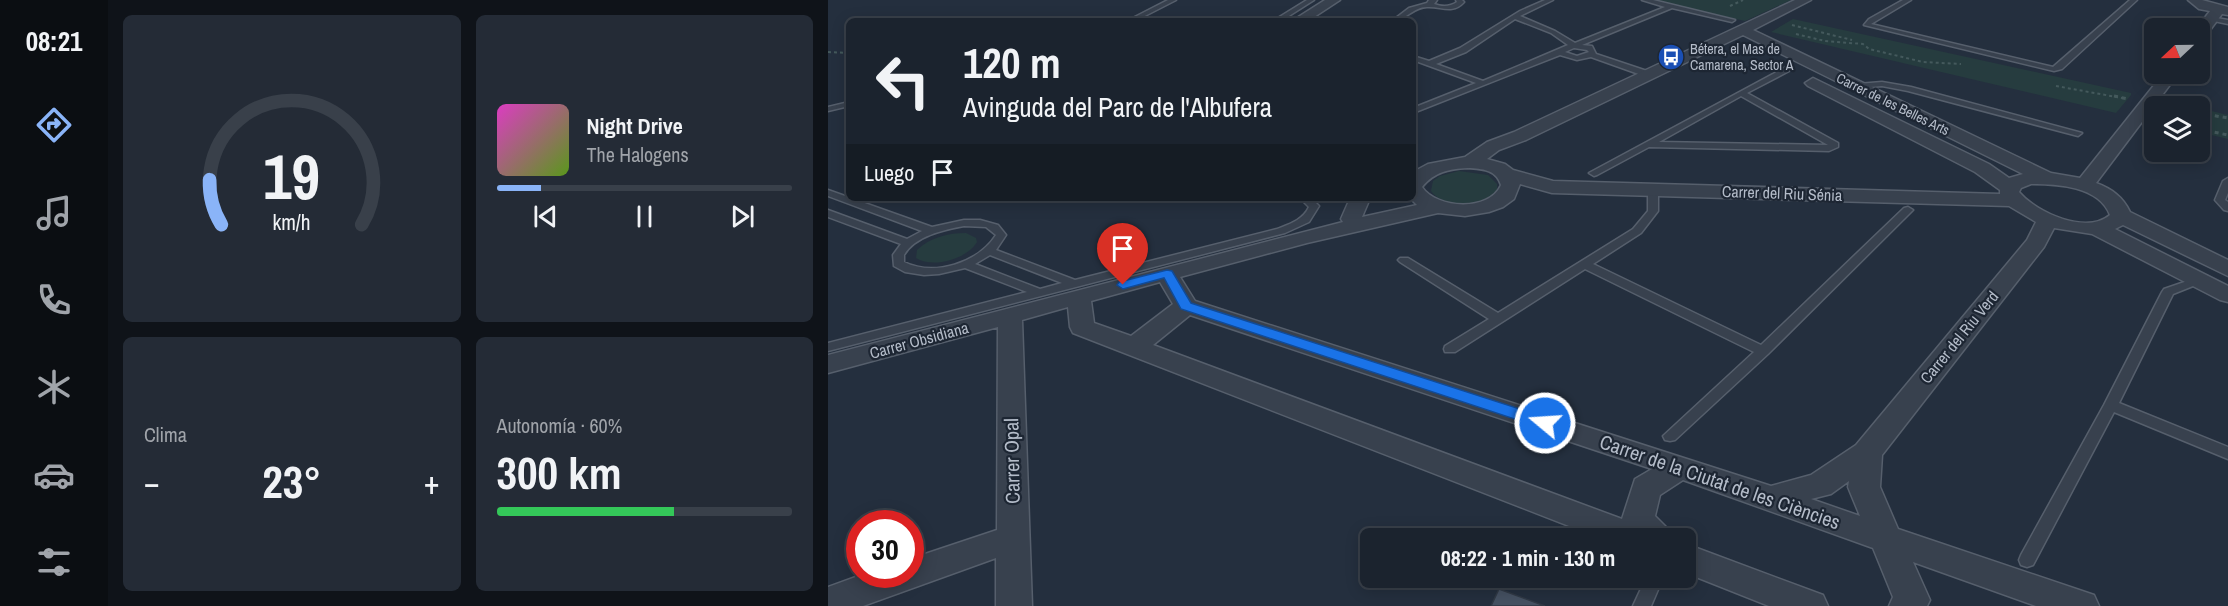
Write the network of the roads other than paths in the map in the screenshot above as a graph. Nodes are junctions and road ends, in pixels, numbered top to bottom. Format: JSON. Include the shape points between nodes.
{"nodes":[{"id":1,"x":1173,"y":0,"type":"edge"},
{"id":2,"x":1311,"y":0,"type":"edge"},
{"id":3,"x":1334,"y":0,"type":"edge"},
{"id":4,"x":1459,"y":0,"type":"edge"},
{"id":5,"x":1550,"y":0,"type":"edge"},
{"id":6,"x":1645,"y":0,"type":"edge"},
{"id":7,"x":1805,"y":0,"type":"edge"},
{"id":8,"x":1908,"y":0,"type":"edge"},
{"id":9,"x":2134,"y":0,"type":"edge"},
{"id":10,"x":2194,"y":0,"type":"edge"},
{"id":11,"x":1432,"y":2,"type":"edge"},
{"id":12,"x":1672,"y":6,"type":"junction"},
{"id":13,"x":2219,"y":13,"type":"edge"},
{"id":14,"x":1516,"y":17,"type":"junction"},
{"id":15,"x":1136,"y":18,"type":"edge"},
{"id":16,"x":1281,"y":18,"type":"edge"},
{"id":17,"x":1304,"y":18,"type":"edge"},
{"id":18,"x":1399,"y":18,"type":"edge"},
{"id":19,"x":2228,"y":22,"type":"edge"},
{"id":20,"x":1738,"y":25,"type":"junction"},
{"id":21,"x":1725,"y":38,"type":"junction"},
{"id":22,"x":1577,"y":46,"type":"junction"},
{"id":23,"x":1561,"y":52,"type":"junction"},
{"id":24,"x":1591,"y":55,"type":"junction"},
{"id":25,"x":1416,"y":59,"type":"edge"},
{"id":26,"x":1429,"y":64,"type":"junction"},
{"id":27,"x":1786,"y":69,"type":"junction"},
{"id":28,"x":1650,"y":75,"type":"junction"},
{"id":29,"x":1482,"y":83,"type":"junction"},
{"id":30,"x":2162,"y":84,"type":"edge"},
{"id":31,"x":1858,"y":86,"type":"junction"},
{"id":32,"x":1741,"y":93,"type":"junction"},
{"id":33,"x":846,"y":105,"type":"edge"},
{"id":34,"x":828,"y":109,"type":"edge"},
{"id":35,"x":1416,"y":110,"type":"edge"},
{"id":36,"x":2078,"y":133,"type":"dead end"},
{"id":37,"x":1520,"y":136,"type":"junction"},
{"id":38,"x":1647,"y":144,"type":"junction"},
{"id":39,"x":1470,"y":162,"type":"junction"},
{"id":40,"x":1502,"y":171,"type":"junction"},
{"id":41,"x":1594,"y":172,"type":"dead end"},
{"id":42,"x":2044,"y":177,"type":"junction"},
{"id":43,"x":2228,"y":181,"type":"edge"},
{"id":44,"x":1416,"y":184,"type":"edge"},
{"id":45,"x":2085,"y":185,"type":"junction"},
{"id":46,"x":1552,"y":187,"type":"junction"},
{"id":47,"x":1653,"y":190,"type":"junction"},
{"id":48,"x":846,"y":192,"type":"edge"},
{"id":49,"x":1416,"y":192,"type":"edge"},
{"id":50,"x":2011,"y":194,"type":"junction"},
{"id":51,"x":830,"y":195,"type":"edge"},
{"id":52,"x":1501,"y":199,"type":"junction"},
{"id":53,"x":846,"y":201,"type":"edge"},
{"id":54,"x":847,"y":201,"type":"edge"},
{"id":55,"x":1308,"y":201,"type":"edge"},
{"id":56,"x":1374,"y":201,"type":"edge"},
{"id":57,"x":1436,"y":207,"type":"junction"},
{"id":58,"x":1354,"y":208,"type":"edge"},
{"id":59,"x":2228,"y":208,"type":"edge"},
{"id":60,"x":1908,"y":210,"type":"dead end"},
{"id":61,"x":828,"y":213,"type":"edge"},
{"id":62,"x":2121,"y":216,"type":"junction"},
{"id":63,"x":2049,"y":220,"type":"junction"},
{"id":64,"x":2096,"y":228,"type":"junction"},
{"id":65,"x":932,"y":231,"type":"junction"},
{"id":66,"x":1303,"y":237,"type":"junction"},
{"id":67,"x":909,"y":243,"type":"junction"},
{"id":68,"x":990,"y":251,"type":"junction"},
{"id":69,"x":1404,"y":260,"type":"dead end"},
{"id":70,"x":964,"y":264,"type":"junction"},
{"id":71,"x":1585,"y":264,"type":"junction"},
{"id":72,"x":2228,"y":269,"type":"edge"},
{"id":73,"x":1167,"y":273,"type":"junction"},
{"id":74,"x":2199,"y":280,"type":"junction"},
{"id":75,"x":1077,"y":290,"type":"junction"},
{"id":76,"x":1039,"y":293,"type":"junction"},
{"id":77,"x":2228,"y":295,"type":"edge"},
{"id":78,"x":1186,"y":306,"type":"junction"},
{"id":79,"x":1010,"y":316,"type":"junction"},
{"id":80,"x":1498,"y":319,"type":"junction"},
{"id":81,"x":1135,"y":346,"type":"junction"},
{"id":82,"x":828,"y":347,"type":"edge"},
{"id":83,"x":1450,"y":349,"type":"dead end"},
{"id":84,"x":1763,"y":351,"type":"junction"},
{"id":85,"x":828,"y":364,"type":"edge"},
{"id":86,"x":2111,"y":405,"type":"junction"},
{"id":87,"x":1670,"y":436,"type":"dead end"},
{"id":88,"x":1867,"y":453,"type":"junction"},
{"id":89,"x":2228,"y":453,"type":"edge"},
{"id":90,"x":1680,"y":467,"type":"junction"},
{"id":91,"x":1771,"y":498,"type":"junction"},
{"id":92,"x":1609,"y":528,"type":"edge"},
{"id":93,"x":1646,"y":528,"type":"edge"},
{"id":94,"x":1013,"y":538,"type":"junction"},
{"id":95,"x":1886,"y":538,"type":"junction"},
{"id":96,"x":2027,"y":560,"type":"dead end"},
{"id":97,"x":1696,"y":562,"type":"edge"},
{"id":98,"x":924,"y":569,"type":"edge"},
{"id":99,"x":870,"y":588,"type":"edge"},
{"id":100,"x":1650,"y":588,"type":"edge"},
{"id":101,"x":828,"y":603,"type":"edge"},
{"id":102,"x":1014,"y":606,"type":"edge"},
{"id":103,"x":1642,"y":606,"type":"edge"},
{"id":104,"x":1809,"y":606,"type":"edge"},
{"id":105,"x":1906,"y":606,"type":"edge"},
{"id":106,"x":2081,"y":606,"type":"edge"}],
"edges":[{"from":1,"to":15,"type":"lane"},
{"from":2,"to":16,"type":"lane"},
{"from":3,"to":17,"type":"street"},
{"from":4,"to":11,"type":"lane","via":[[1461,4],[1452,7],[1437,7]]},
{"from":5,"to":14,"type":"lane"},
{"from":6,"to":12,"type":"lane"},
{"from":7,"to":20,"type":"street"},
{"from":8,"to":9,"type":"lane","via":[[1867,25],[2054,69]]},
{"from":10,"to":13,"type":"street"},
{"from":11,"to":18,"type":"lane"},
{"from":12,"to":20,"type":"lane"},
{"from":12,"to":22,"type":"lane"},
{"from":13,"to":19,"type":"lane"},
{"from":14,"to":22,"type":"lane"},
{"from":14,"to":26,"type":"lane","via":[[1463,50]]},
{"from":20,"to":21,"type":"street"},
{"from":20,"to":31,"type":"street","name":"Carrer de les Belles Arts"},
{"from":21,"to":27,"type":"street","name":"Carrer de les Belles Arts"},
{"from":21,"to":28,"type":"street"},
{"from":22,"to":23,"type":"lane"},
{"from":22,"to":24,"type":"lane","via":[[1591,50]]},
{"from":23,"to":24,"type":"lane","via":[[1576,58]]},
{"from":23,"to":29,"type":"lane"},
{"from":24,"to":28,"type":"lane"},
{"from":25,"to":26,"type":"lane"},
{"from":26,"to":29,"type":"lane"},
{"from":27,"to":32,"type":"lane"},
{"from":27,"to":50,"type":"street","name":"Carrer de les Belles Arts","via":[[1982,168]]},
{"from":28,"to":37,"type":"street"},
{"from":29,"to":35,"type":"lane"},
{"from":30,"to":45,"type":"street"},
{"from":31,"to":36,"type":"lane","via":[[1882,84],[1908,89]]},
{"from":31,"to":42,"type":"street","name":"Carrer de les Belles Arts"},
{"from":32,"to":38,"type":"lane"},
{"from":32,"to":38,"type":"lane","via":[[1835,145],[1829,148]]},
{"from":33,"to":34,"type":"lane"},
{"from":37,"to":39,"type":"street","via":[[1493,146]]},
{"from":37,"to":40,"type":"street","via":[[1503,151]]},
{"from":38,"to":41,"type":"lane"},
{"from":39,"to":40,"type":"street","name":"Carrer del Riu Sénia"},
{"from":39,"to":44,"type":"street","via":[[1438,165]]},
{"from":40,"to":46,"type":"street","name":"Carrer del Riu Sénia"},
{"from":40,"to":52,"type":"street","via":[[1511,182],[1510,191]]},
{"from":42,"to":45,"type":"street"},
{"from":42,"to":50,"type":"street","via":[[2021,180]]},
{"from":43,"to":59,"type":"lane","via":[[2220,200]]},
{"from":45,"to":62,"type":"street","via":[[2113,200]]},
{"from":46,"to":47,"type":"street","name":"Carrer del Riu Sénia"},
{"from":46,"to":52,"type":"street","name":"Carrer del Riu Sénia"},
{"from":47,"to":50,"type":"street","name":"Carrer del Riu Sénia"},
{"from":47,"to":71,"type":"lane","via":[[1653,211],[1637,231]]},
{"from":48,"to":51,"type":"lane"},
{"from":49,"to":57,"type":"street","via":[[1423,202]]},
{"from":50,"to":63,"type":"street","name":"Carrer de les Belles Arts","via":[[2033,214]]},
{"from":51,"to":53,"type":"lane"},
{"from":52,"to":57,"type":"street","name":"Carrer del Riu Sénia","via":[[1471,209]]},
{"from":54,"to":65,"type":"lane"},
{"from":55,"to":75,"type":"lane","via":[[1314,206],[1311,216],[1281,231]]},
{"from":56,"to":58,"type":"street"},
{"from":57,"to":66,"type":"street"},
{"from":58,"to":66,"type":"street"},
{"from":60,"to":84,"type":"lane"},
{"from":61,"to":67,"type":"lane"},
{"from":62,"to":64,"type":"street","via":[[2118,222]]},
{"from":62,"to":72,"type":"street"},
{"from":63,"to":64,"type":"street","name":"Carrer de les Belles Arts"},
{"from":63,"to":88,"type":"street","name":"Carrer del Riu Verd","via":[[2036,242]]},
{"from":64,"to":74,"type":"street"},
{"from":65,"to":67,"type":"lane"},
{"from":65,"to":68,"type":"lane","via":[[964,223],[991,225],[1001,235]]},
{"from":66,"to":73,"type":"street","name":"Carrer Obsidiana"},
{"from":67,"to":70,"type":"lane","via":[[897,258],[905,269],[931,272]]},
{"from":68,"to":70,"type":"lane"},
{"from":68,"to":75,"type":"lane"},
{"from":69,"to":80,"type":"lane"},
{"from":70,"to":76,"type":"lane"},
{"from":71,"to":80,"type":"lane"},
{"from":71,"to":84,"type":"lane"},
{"from":73,"to":75,"type":"street","name":"Carrer Obsidiana"},
{"from":73,"to":78,"type":"street"},
{"from":74,"to":77,"type":"street"},
{"from":74,"to":86,"type":"lane","via":[[2168,292]]},
{"from":75,"to":76,"type":"lane"},
{"from":75,"to":79,"type":"street","name":"Carrer Obsidiana"},
{"from":75,"to":81,"type":"street","via":[[1082,327]]},
{"from":76,"to":82,"type":"lane"},
{"from":78,"to":81,"type":"street"},
{"from":78,"to":90,"type":"street","name":"Carrer de la Ciutat de les Ciències"},
{"from":79,"to":85,"type":"street","name":"Carrer Obsidiana"},
{"from":79,"to":94,"type":"street","name":"Carrer Opal"},
{"from":80,"to":83,"type":"lane"},
{"from":81,"to":92,"type":"street"},
{"from":84,"to":87,"type":"lane"},
{"from":86,"to":89,"type":"lane"},
{"from":86,"to":96,"type":"lane"},
{"from":88,"to":91,"type":"street","name":"Carrer del Riu Verd","via":[[1820,485]]},
{"from":88,"to":95,"type":"street","via":[[1863,487]]},
{"from":90,"to":91,"type":"street","name":"Carrer de la Ciutat de les Ciències"},
{"from":90,"to":93,"type":"street","via":[[1646,488],[1638,519]]},
{"from":91,"to":95,"type":"street","name":"Carrer de la Ciutat de les Ciències"},
{"from":94,"to":98,"type":"street"},
{"from":94,"to":102,"type":"street","name":"Carrer Opal"},
{"from":95,"to":105,"type":"street","via":[[1912,600]]},
{"from":95,"to":106,"type":"street","name":"Carrer de la Ciutat de les Ciències"},
{"from":97,"to":104,"type":"street"},
{"from":99,"to":101,"type":"street"},
{"from":100,"to":103,"type":"lane"}]}
